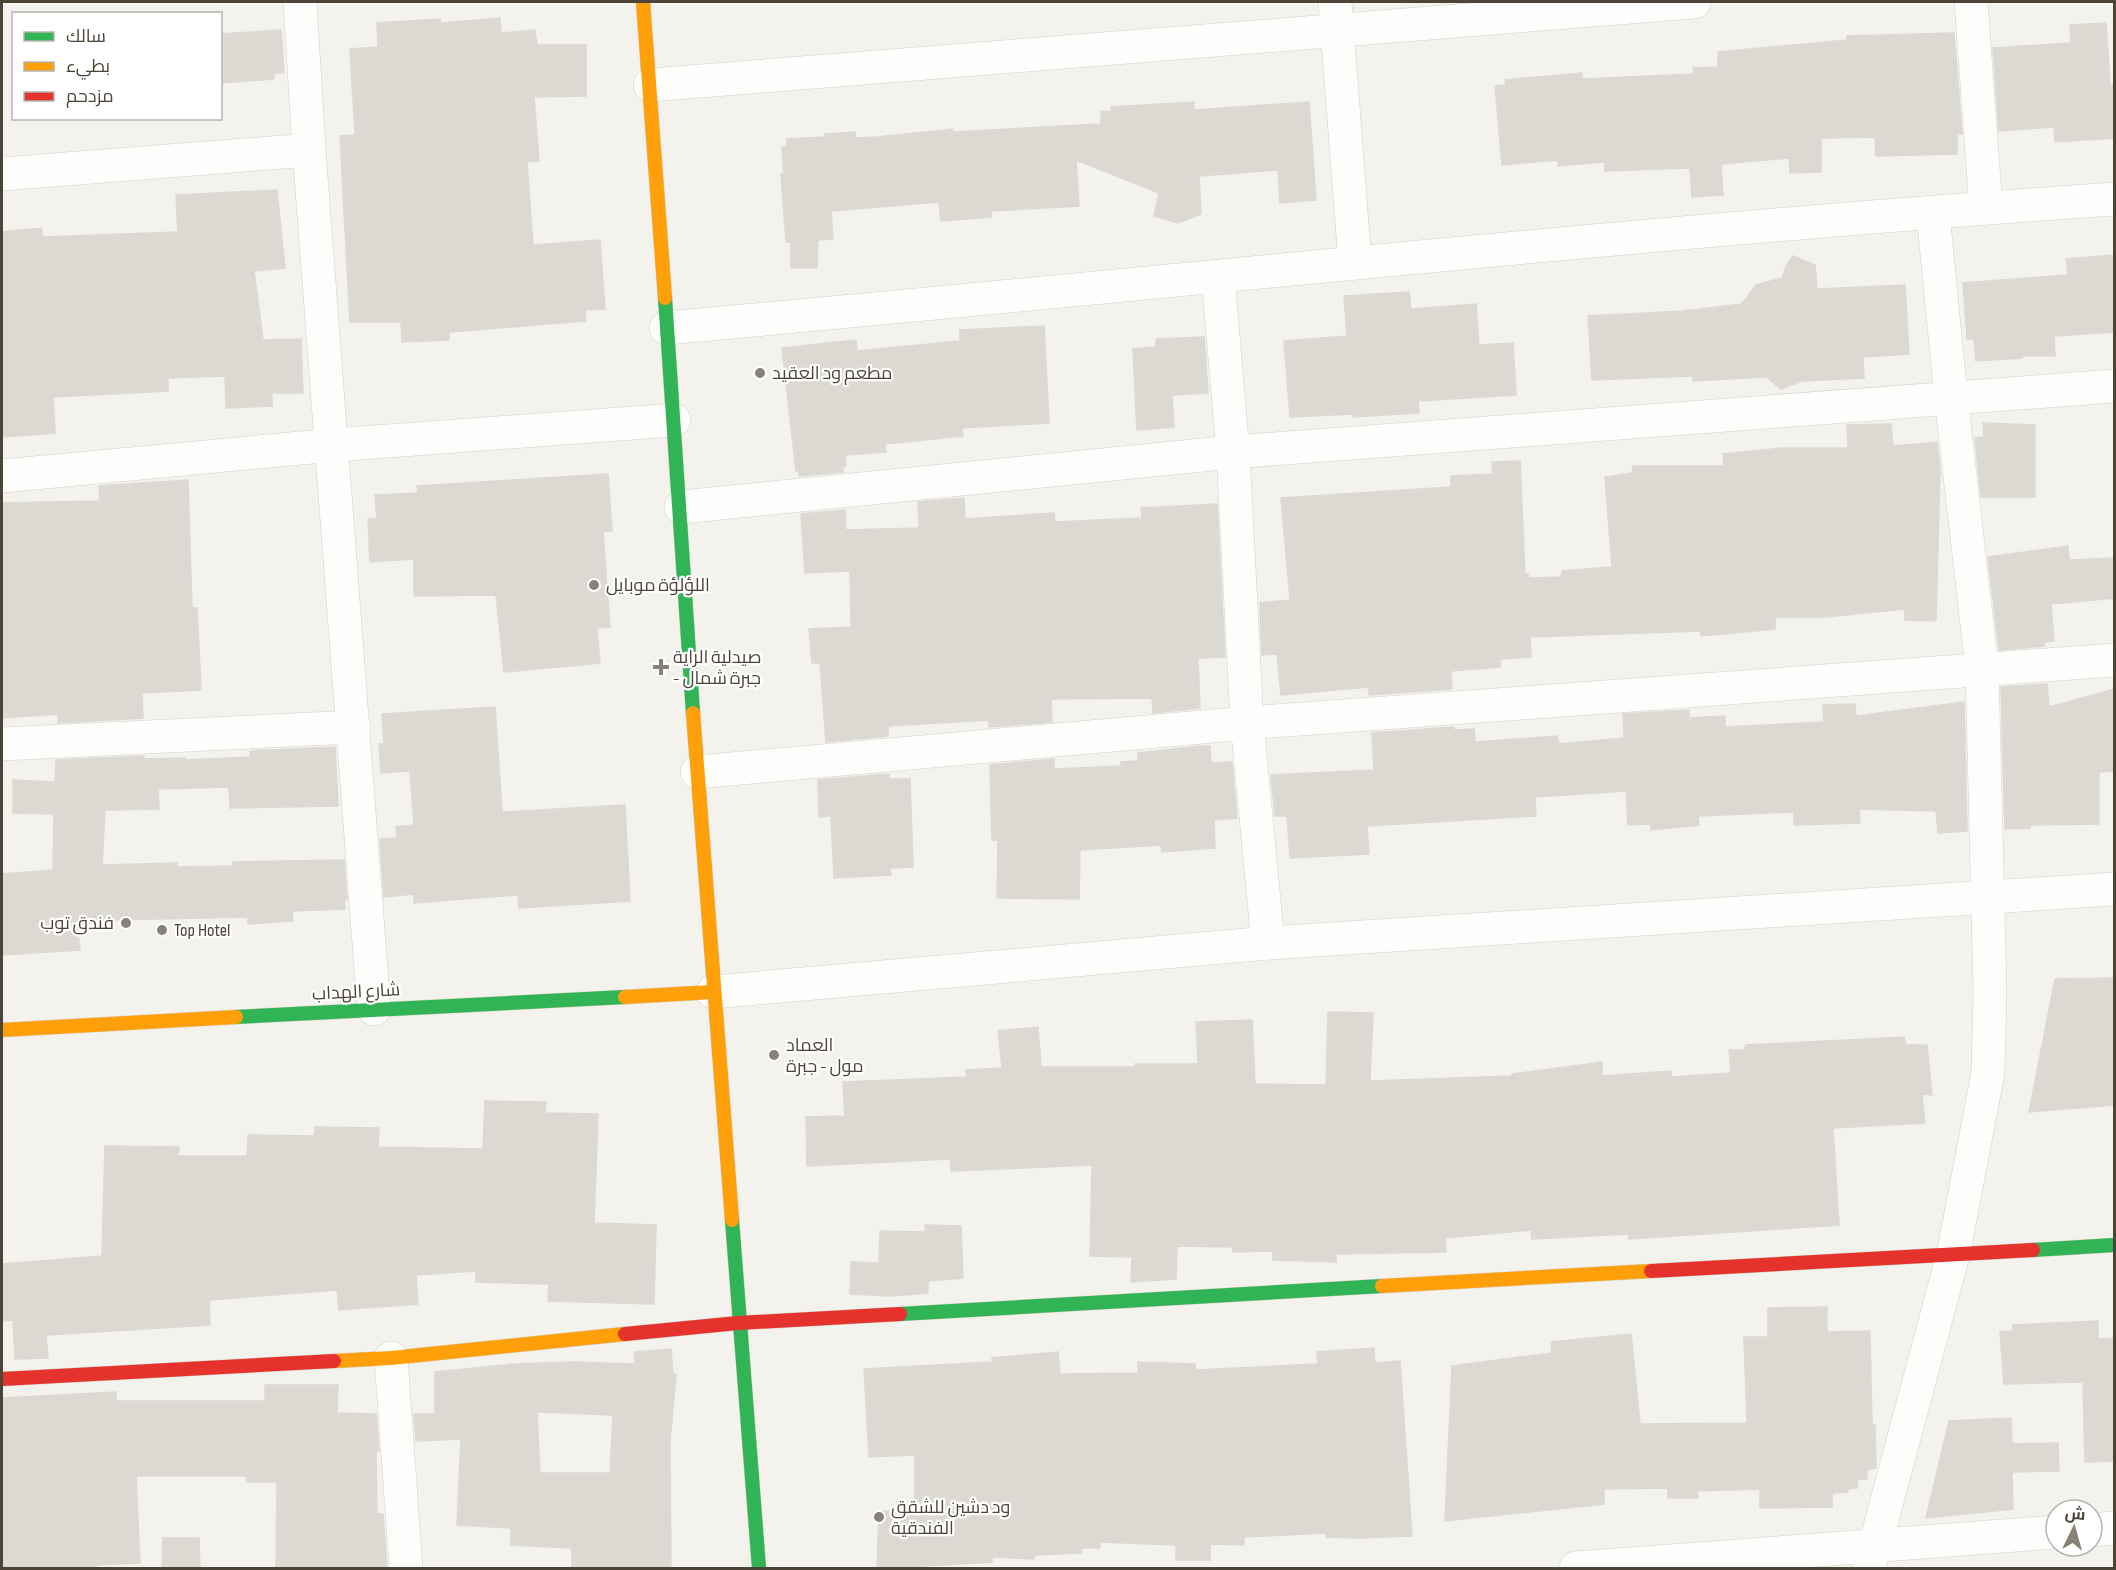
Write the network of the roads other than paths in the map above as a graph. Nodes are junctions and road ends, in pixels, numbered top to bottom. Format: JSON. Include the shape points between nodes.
{"nodes":[{"id":1,"x":300,"y":2,"type":"edge"},
{"id":2,"x":642,"y":2,"type":"edge"},
{"id":3,"x":1694,"y":2,"type":"edge"},
{"id":4,"x":1971,"y":2,"type":"edge"},
{"id":5,"x":1336,"y":16,"type":"edge"},
{"id":6,"x":650,"y":84,"type":"junction"},
{"id":7,"x":309,"y":150,"type":"junction"},
{"id":8,"x":2,"y":174,"type":"edge"},
{"id":9,"x":2115,"y":200,"type":"edge"},
{"id":10,"x":1986,"y":208,"type":"junction"},
{"id":11,"x":1933,"y":213,"type":"junction"},
{"id":12,"x":1355,"y":264,"type":"junction"},
{"id":13,"x":1218,"y":278,"type":"junction"},
{"id":14,"x":666,"y":328,"type":"junction"},
{"id":15,"x":2115,"y":386,"type":"edge"},
{"id":16,"x":1950,"y":397,"type":"junction"},
{"id":17,"x":674,"y":420,"type":"junction"},
{"id":18,"x":333,"y":445,"type":"junction"},
{"id":19,"x":1233,"y":452,"type":"junction"},
{"id":20,"x":2,"y":476,"type":"edge"},
{"id":21,"x":681,"y":507,"type":"junction"},
{"id":22,"x":2115,"y":660,"type":"edge"},
{"id":23,"x":1982,"y":668,"type":"junction"},
{"id":24,"x":1247,"y":723,"type":"junction"},
{"id":25,"x":354,"y":727,"type":"junction"},
{"id":26,"x":2,"y":744,"type":"edge"},
{"id":27,"x":697,"y":772,"type":"junction"},
{"id":28,"x":2115,"y":889,"type":"edge"},
{"id":29,"x":1988,"y":896,"type":"junction"},
{"id":30,"x":1268,"y":943,"type":"junction"},
{"id":31,"x":713,"y":992,"type":"junction"},
{"id":32,"x":374,"y":1009,"type":"junction"},
{"id":33,"x":2,"y":1030,"type":"edge"},
{"id":34,"x":2115,"y":1245,"type":"edge"},
{"id":35,"x":1953,"y":1255,"type":"junction"},
{"id":36,"x":738,"y":1323,"type":"junction"},
{"id":37,"x":391,"y":1358,"type":"junction"},
{"id":38,"x":2,"y":1379,"type":"edge"},
{"id":39,"x":2044,"y":1534,"type":"edge"},
{"id":40,"x":1872,"y":1557,"type":"edge"},
{"id":41,"x":406,"y":1569,"type":"edge"},
{"id":42,"x":759,"y":1569,"type":"edge"},
{"id":43,"x":1576,"y":1569,"type":"edge"}],
"edges":[{"from":1,"to":7,"type":"street"},
{"from":2,"to":6,"type":"street"},
{"from":3,"to":5,"type":"street"},
{"from":4,"to":10,"type":"street"},
{"from":5,"to":6,"type":"street"},
{"from":5,"to":12,"type":"street"},
{"from":6,"to":14,"type":"street"},
{"from":7,"to":8,"type":"street"},
{"from":7,"to":18,"type":"street"},
{"from":9,"to":10,"type":"street"},
{"from":10,"to":11,"type":"street"},
{"from":11,"to":12,"type":"street"},
{"from":11,"to":16,"type":"street"},
{"from":12,"to":13,"type":"street"},
{"from":13,"to":14,"type":"street"},
{"from":13,"to":19,"type":"street"},
{"from":14,"to":17,"type":"street"},
{"from":15,"to":16,"type":"street"},
{"from":16,"to":19,"type":"street"},
{"from":16,"to":23,"type":"street"},
{"from":17,"to":18,"type":"street"},
{"from":17,"to":21,"type":"street"},
{"from":18,"to":20,"type":"street"},
{"from":18,"to":25,"type":"street"},
{"from":19,"to":21,"type":"street"},
{"from":19,"to":24,"type":"street"},
{"from":21,"to":27,"type":"street"},
{"from":22,"to":23,"type":"street"},
{"from":23,"to":24,"type":"street"},
{"from":23,"to":29,"type":"street"},
{"from":24,"to":27,"type":"street"},
{"from":24,"to":30,"type":"street"},
{"from":25,"to":26,"type":"street"},
{"from":25,"to":32,"type":"street"},
{"from":27,"to":31,"type":"street"},
{"from":28,"to":29,"type":"street"},
{"from":29,"to":30,"type":"street"},
{"from":29,"to":35,"type":"street","via":[[1988,1073]]},
{"from":30,"to":31,"type":"street"},
{"from":31,"to":32,"type":"street","name":"شارع الهداب"},
{"from":31,"to":36,"type":"street"},
{"from":32,"to":33,"type":"street","name":"شارع الهداب"},
{"from":34,"to":35,"type":"street"},
{"from":35,"to":36,"type":"street"},
{"from":35,"to":40,"type":"street"},
{"from":36,"to":37,"type":"street"},
{"from":36,"to":42,"type":"street"},
{"from":37,"to":38,"type":"street"},
{"from":37,"to":41,"type":"street"},
{"from":39,"to":40,"type":"street"},
{"from":40,"to":43,"type":"street"}]}
